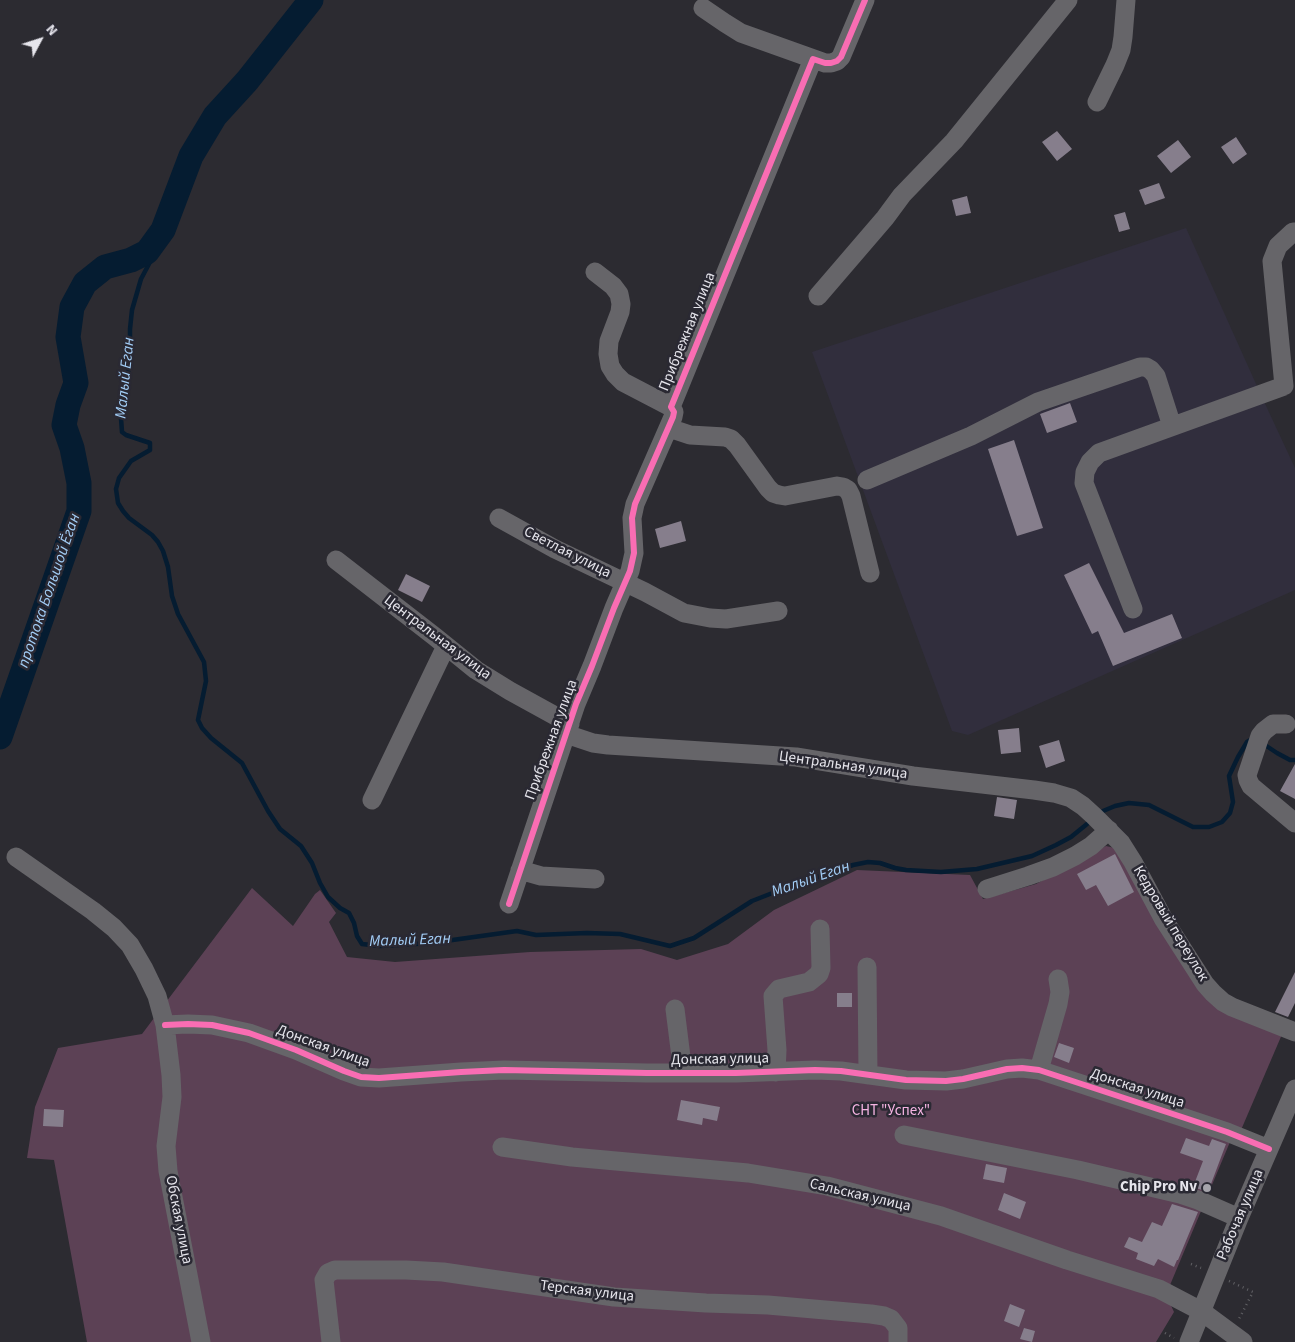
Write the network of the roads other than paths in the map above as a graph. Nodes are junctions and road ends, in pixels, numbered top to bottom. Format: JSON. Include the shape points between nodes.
{"nodes":[{"id":1,"x":865,"y":0,"type":"edge"},
{"id":2,"x":1068,"y":0,"type":"edge"},
{"id":3,"x":1126,"y":0,"type":"edge"},
{"id":4,"x":703,"y":8,"type":"dead end"},
{"id":5,"x":813,"y":59,"type":"junction"},
{"id":6,"x":1097,"y":102,"type":"dead end"},
{"id":7,"x":1295,"y":232,"type":"edge"},
{"id":8,"x":595,"y":272,"type":"dead end"},
{"id":9,"x":818,"y":296,"type":"dead end"},
{"id":10,"x":1290,"y":389,"type":"edge"},
{"id":11,"x":671,"y":407,"type":"junction"},
{"id":12,"x":1172,"y":426,"type":"junction"},
{"id":13,"x":669,"y":428,"type":"junction"},
{"id":14,"x":867,"y":480,"type":"dead end"},
{"id":15,"x":499,"y":518,"type":"dead end"},
{"id":16,"x":336,"y":560,"type":"dead end"},
{"id":17,"x":870,"y":573,"type":"dead end"},
{"id":18,"x":625,"y":583,"type":"junction"},
{"id":19,"x":1133,"y":609,"type":"dead end"},
{"id":20,"x":778,"y":611,"type":"dead end"},
{"id":21,"x":446,"y":646,"type":"junction"},
{"id":22,"x":1286,"y":724,"type":"dead end"},
{"id":23,"x":568,"y":729,"type":"junction"},
{"id":24,"x":372,"y":800,"type":"dead end"},
{"id":25,"x":1295,"y":823,"type":"edge"},
{"id":26,"x":1109,"y":830,"type":"junction"},
{"id":27,"x":16,"y":857,"type":"dead end"},
{"id":28,"x":520,"y":870,"type":"junction"},
{"id":29,"x":595,"y":879,"type":"dead end"},
{"id":30,"x":987,"y":889,"type":"dead end"},
{"id":31,"x":509,"y":904,"type":"dead end"},
{"id":32,"x":820,"y":929,"type":"dead end"},
{"id":33,"x":867,"y":967,"type":"dead end"},
{"id":34,"x":1058,"y":979,"type":"dead end"},
{"id":35,"x":675,"y":1009,"type":"dead end"},
{"id":36,"x":165,"y":1025,"type":"junction"},
{"id":37,"x":1295,"y":1032,"type":"edge"},
{"id":38,"x":1039,"y":1070,"type":"junction"},
{"id":39,"x":776,"y":1072,"type":"junction"},
{"id":40,"x":683,"y":1073,"type":"junction"},
{"id":41,"x":868,"y":1075,"type":"junction"},
{"id":42,"x":1295,"y":1089,"type":"edge"},
{"id":43,"x":904,"y":1135,"type":"dead end"},
{"id":44,"x":502,"y":1147,"type":"dead end"},
{"id":45,"x":1269,"y":1149,"type":"junction"},
{"id":46,"x":1238,"y":1218,"type":"junction"},
{"id":47,"x":1202,"y":1312,"type":"junction"},
{"id":48,"x":1237,"y":1338,"type":"edge"},
{"id":49,"x":202,"y":1342,"type":"edge"},
{"id":50,"x":331,"y":1342,"type":"edge"},
{"id":51,"x":898,"y":1342,"type":"edge"},
{"id":52,"x":1189,"y":1342,"type":"edge"}],
"edges":[{"from":1,"to":5,"type":"street","via":[[841,57],[831,63]]},
{"from":2,"to":9,"type":"street","via":[[954,141],[902,195]]},
{"from":3,"to":6,"type":"street","via":[[1121,50]]},
{"from":4,"to":5,"type":"street","via":[[741,33]]},
{"from":5,"to":11,"type":"street","name":"Прибрежная улица"},
{"from":7,"to":10,"type":"street","via":[[1278,246],[1272,261]]},
{"from":8,"to":11,"type":"street","via":[[613,286],[621,304],[609,341],[610,366],[623,382]]},
{"from":10,"to":12,"type":"street"},
{"from":11,"to":13,"type":"street","name":"Прибрежная улица","via":[[674,412]]},
{"from":12,"to":14,"type":"street","via":[[1156,376],[1146,367],[1140,367],[1038,402],[971,436]]},
{"from":12,"to":19,"type":"street","via":[[1099,454],[1085,472],[1084,483]]},
{"from":13,"to":17,"type":"street","via":[[690,435],[731,439],[768,488],[779,495],[836,486],[848,490]]},
{"from":13,"to":18,"type":"street","name":"Прибрежная улица","via":[[635,504],[632,518],[634,553]]},
{"from":15,"to":18,"type":"street","name":"Светлая улица"},
{"from":16,"to":21,"type":"street","name":"Центральная улица"},
{"from":18,"to":20,"type":"street","name":"Светлая улица","via":[[696,616],[726,619]]},
{"from":18,"to":23,"type":"street","name":"Прибрежная улица"},
{"from":21,"to":23,"type":"street","name":"Центральная улица","via":[[476,670]]},
{"from":21,"to":24,"type":"street"},
{"from":22,"to":25,"type":"street","via":[[1273,724],[1260,736],[1247,775],[1251,786]]},
{"from":23,"to":26,"type":"street","name":"Центральная улица","via":[[593,743],[608,745],[796,757],[913,776],[1054,793],[1083,806]]},
{"from":23,"to":28,"type":"street","name":"Прибрежная улица"},
{"from":26,"to":30,"type":"street","via":[[1091,846],[1053,867]]},
{"from":26,"to":37,"type":"street","name":"Кедровый переулок","via":[[1121,843],[1164,920],[1213,993],[1232,1007]]},
{"from":27,"to":36,"type":"street","name":"Обская улица","via":[[93,911],[130,945],[157,996]]},
{"from":28,"to":29,"type":"street","via":[[541,876]]},
{"from":28,"to":31,"type":"street","name":"Прибрежная улица"},
{"from":32,"to":39,"type":"street","via":[[819,974],[809,982],[779,989],[773,996]]},
{"from":33,"to":41,"type":"street"},
{"from":34,"to":38,"type":"street","via":[[1058,1004]]},
{"from":35,"to":40,"type":"street"},
{"from":36,"to":40,"type":"street","name":"Донская улица","via":[[212,1025],[249,1034],[361,1077],[504,1070]]},
{"from":36,"to":49,"type":"street","name":"Обская улица","via":[[172,1097],[166,1146],[168,1171]]},
{"from":38,"to":41,"type":"street","name":"Донская улица","via":[[1007,1069],[946,1081]]},
{"from":38,"to":45,"type":"street","name":"Донская улица"},
{"from":39,"to":40,"type":"street","name":"Донская улица"},
{"from":39,"to":41,"type":"street","name":"Донская улица","via":[[841,1071]]},
{"from":42,"to":45,"type":"street","name":"Рабочая улица"},
{"from":43,"to":46,"type":"street","via":[[1170,1192],[1198,1200]]},
{"from":44,"to":47,"type":"street","name":"Сальская улица","via":[[572,1157],[748,1173],[827,1186],[941,1216],[1159,1289]]},
{"from":45,"to":46,"type":"street","name":"Рабочая улица"},
{"from":46,"to":47,"type":"street","name":"Рабочая улица"},
{"from":47,"to":48,"type":"street","name":"Сальская улица"},
{"from":47,"to":52,"type":"street","name":"Рабочая улица"},
{"from":50,"to":51,"type":"street","name":"Терская улица","via":[[324,1280],[335,1270],[443,1272],[614,1296],[871,1314],[891,1319],[898,1328]]}]}
